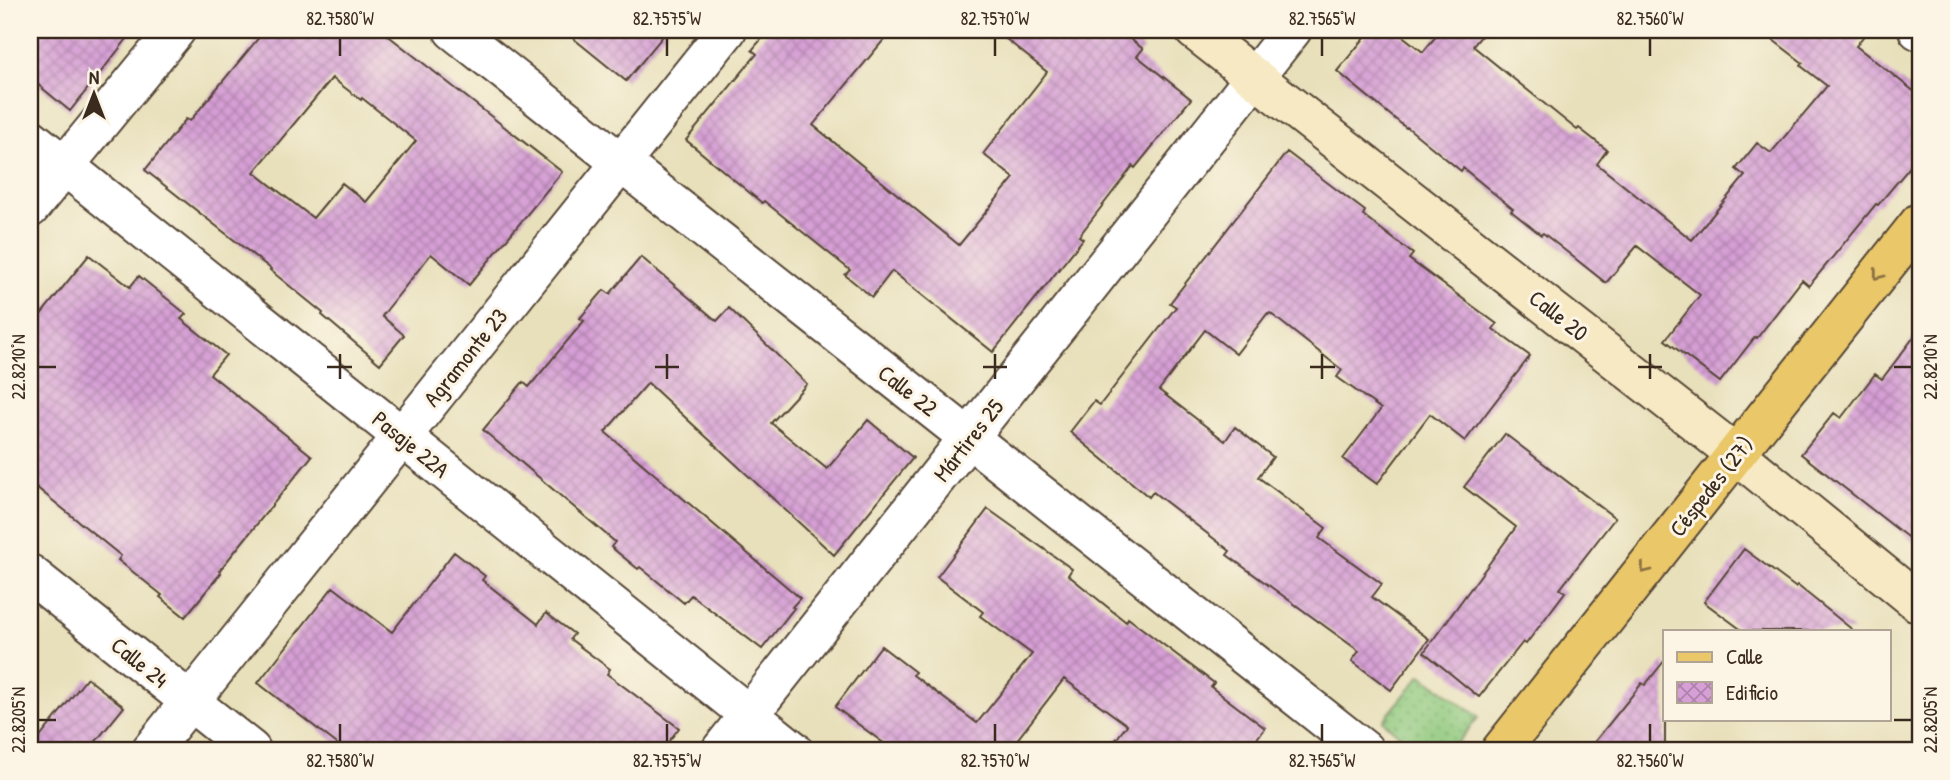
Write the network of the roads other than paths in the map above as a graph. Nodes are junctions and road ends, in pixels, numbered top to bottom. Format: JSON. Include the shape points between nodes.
{"nodes":[{"id":1,"x":176,"y":30,"type":"edge"},
{"id":2,"x":453,"y":30,"type":"edge"},
{"id":3,"x":727,"y":30,"type":"edge"},
{"id":4,"x":1194,"y":30,"type":"edge"},
{"id":5,"x":1292,"y":30,"type":"edge"},
{"id":6,"x":1256,"y":76,"type":"junction"},
{"id":7,"x":30,"y":138,"type":"edge"},
{"id":8,"x":621,"y":162,"type":"junction"},
{"id":9,"x":64,"y":166,"type":"junction"},
{"id":10,"x":30,"y":208,"type":"edge"},
{"id":11,"x":1920,"y":222,"type":"edge"},
{"id":12,"x":402,"y":437,"type":"junction"},
{"id":13,"x":969,"y":438,"type":"junction"},
{"id":14,"x":1736,"y":454,"type":"junction"},
{"id":15,"x":30,"y":574,"type":"edge"},
{"id":16,"x":1920,"y":604,"type":"edge"},
{"id":17,"x":190,"y":702,"type":"junction"},
{"id":18,"x":749,"y":715,"type":"junction"},
{"id":19,"x":152,"y":750,"type":"edge"},
{"id":20,"x":251,"y":750,"type":"edge"},
{"id":21,"x":721,"y":750,"type":"edge"},
{"id":22,"x":793,"y":750,"type":"edge"},
{"id":23,"x":1364,"y":750,"type":"edge"},
{"id":24,"x":1501,"y":750,"type":"edge"}],
"edges":[{"from":1,"to":9,"type":"street"},
{"from":2,"to":8,"type":"street","name":"Calle 22"},
{"from":3,"to":8,"type":"street","name":"Agramonte 23"},
{"from":4,"to":6,"type":"street","name":"Calle 20"},
{"from":5,"to":6,"type":"street","name":"Mártires 25"},
{"from":6,"to":13,"type":"street","name":"Mártires 25"},
{"from":6,"to":14,"type":"street","name":"Calle 20"},
{"from":7,"to":9,"type":"street","name":"Pasaje 22A"},
{"from":8,"to":12,"type":"street","name":"Agramonte 23"},
{"from":8,"to":13,"type":"street","name":"Calle 22"},
{"from":9,"to":10,"type":"street"},
{"from":9,"to":12,"type":"street","name":"Pasaje 22A"},
{"from":11,"to":14,"type":"main road","name":"Céspedes (27)","one_way":true},
{"from":12,"to":17,"type":"street","name":"Agramonte 23"},
{"from":12,"to":18,"type":"street","name":"Pasaje 22A"},
{"from":13,"to":18,"type":"street","name":"Mártires 25"},
{"from":13,"to":23,"type":"street","name":"Calle 22"},
{"from":14,"to":16,"type":"street","name":"Calle 20"},
{"from":14,"to":24,"type":"main road","name":"Céspedes (27)","one_way":true},
{"from":15,"to":17,"type":"street","name":"Calle 24"},
{"from":17,"to":19,"type":"street","name":"Agramonte 23"},
{"from":17,"to":20,"type":"street","name":"Calle 24"},
{"from":18,"to":21,"type":"street","name":"Mártires 25"},
{"from":18,"to":22,"type":"street","name":"Pasaje 22A"}]}
